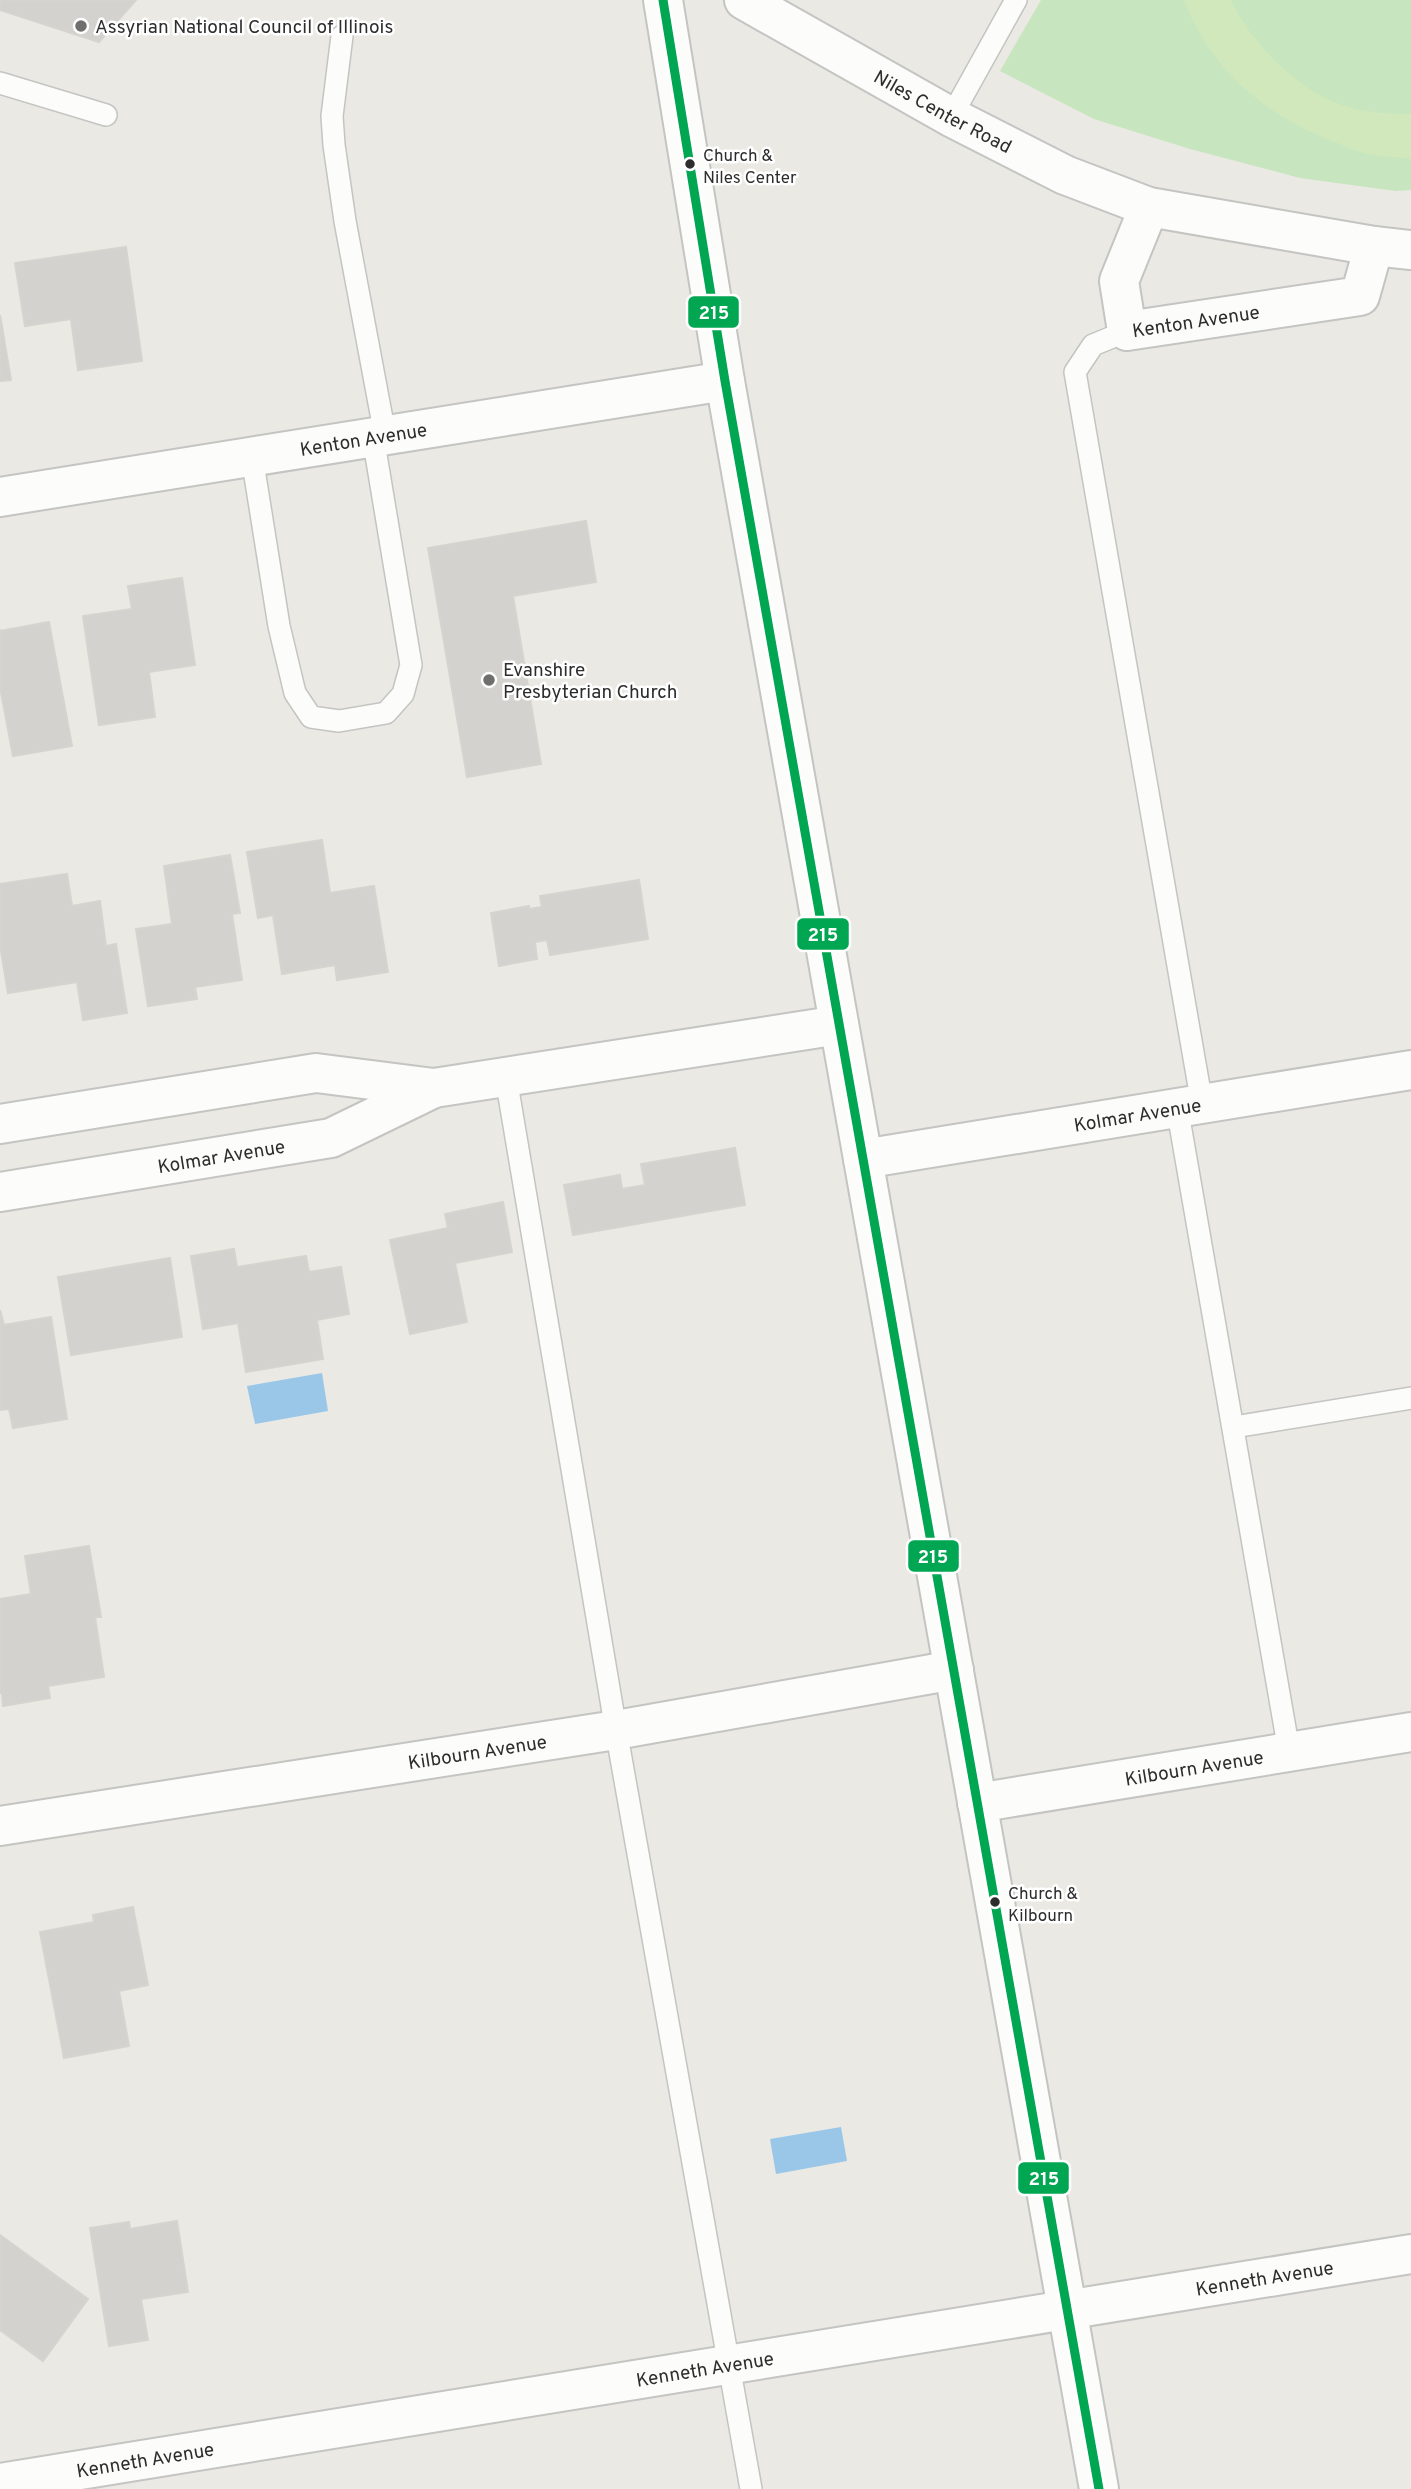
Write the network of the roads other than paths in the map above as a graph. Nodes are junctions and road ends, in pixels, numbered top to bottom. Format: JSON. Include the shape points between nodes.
{"nodes":[{"id":1,"x":663,"y":0,"type":"edge"},
{"id":2,"x":744,"y":0,"type":"edge"},
{"id":3,"x":1016,"y":0,"type":"edge"},
{"id":4,"x":342,"y":36,"type":"dead end"},
{"id":5,"x":0,"y":83,"type":"edge"},
{"id":6,"x":106,"y":115,"type":"dead end"},
{"id":7,"x":951,"y":117,"type":"junction"},
{"id":8,"x":1149,"y":207,"type":"junction"},
{"id":9,"x":1374,"y":246,"type":"junction"},
{"id":10,"x":1411,"y":250,"type":"edge"},
{"id":11,"x":1127,"y":331,"type":"junction"},
{"id":12,"x":725,"y":381,"type":"junction"},
{"id":13,"x":379,"y":436,"type":"junction"},
{"id":14,"x":251,"y":457,"type":"junction"},
{"id":15,"x":0,"y":497,"type":"edge"},
{"id":16,"x":839,"y":1025,"type":"junction"},
{"id":17,"x":1411,"y":1070,"type":"edge"},
{"id":18,"x":506,"y":1078,"type":"junction"},
{"id":19,"x":434,"y":1088,"type":"junction"},
{"id":20,"x":1189,"y":1105,"type":"junction"},
{"id":21,"x":0,"y":1124,"type":"edge"},
{"id":22,"x":863,"y":1159,"type":"junction"},
{"id":23,"x":0,"y":1192,"type":"edge"},
{"id":24,"x":1411,"y":1398,"type":"edge"},
{"id":25,"x":1234,"y":1427,"type":"junction"},
{"id":26,"x":954,"y":1670,"type":"junction"},
{"id":27,"x":615,"y":1730,"type":"junction"},
{"id":28,"x":1411,"y":1732,"type":"edge"},
{"id":29,"x":1289,"y":1751,"type":"junction"},
{"id":30,"x":977,"y":1802,"type":"junction"},
{"id":31,"x":0,"y":1826,"type":"edge"},
{"id":32,"x":1411,"y":2255,"type":"edge"},
{"id":33,"x":1068,"y":2310,"type":"junction"},
{"id":34,"x":729,"y":2365,"type":"junction"},
{"id":35,"x":0,"y":2483,"type":"edge"},
{"id":36,"x":751,"y":2489,"type":"edge"},
{"id":37,"x":1099,"y":2489,"type":"edge"}],
"edges":[{"from":1,"to":12,"type":"street"},
{"from":2,"to":7,"type":"street","name":"Niles Center Road"},
{"from":3,"to":7,"type":"lane"},
{"from":4,"to":13,"type":"lane","via":[[332,116],[334,145]]},
{"from":5,"to":6,"type":"lane"},
{"from":7,"to":8,"type":"street","name":"Niles Center Road","via":[[1065,175]]},
{"from":8,"to":9,"type":"street"},
{"from":8,"to":11,"type":"street","name":"Kenton Avenue","via":[[1118,281]]},
{"from":9,"to":10,"type":"street"},
{"from":9,"to":11,"type":"street","name":"Kenton Avenue","via":[[1360,296]]},
{"from":11,"to":20,"type":"lane","via":[[1093,345],[1075,372]]},
{"from":12,"to":13,"type":"street","name":"Kenton Avenue"},
{"from":12,"to":16,"type":"street"},
{"from":13,"to":14,"type":"street","name":"Kenton Avenue"},
{"from":13,"to":14,"type":"lane","via":[[411,665],[403,694],[386,713],[340,721],[311,717],[295,693]]},
{"from":14,"to":15,"type":"street","name":"Kenton Avenue"},
{"from":16,"to":18,"type":"street","name":"Kolmar Avenue"},
{"from":16,"to":22,"type":"street"},
{"from":17,"to":20,"type":"street","name":"Kolmar Avenue"},
{"from":18,"to":19,"type":"street","name":"Kolmar Avenue"},
{"from":18,"to":27,"type":"lane"},
{"from":19,"to":21,"type":"street","name":"Kolmar Avenue","via":[[316,1073]]},
{"from":19,"to":23,"type":"street","name":"Kolmar Avenue","via":[[331,1138]]},
{"from":20,"to":22,"type":"street","name":"Kolmar Avenue"},
{"from":20,"to":25,"type":"lane"},
{"from":22,"to":26,"type":"street"},
{"from":24,"to":25,"type":"lane"},
{"from":25,"to":29,"type":"lane"},
{"from":26,"to":27,"type":"street","name":"Kilbourn Avenue"},
{"from":26,"to":30,"type":"street"},
{"from":27,"to":31,"type":"street","name":"Kilbourn Avenue"},
{"from":27,"to":34,"type":"lane"},
{"from":28,"to":29,"type":"street","name":"Kilbourn Avenue"},
{"from":29,"to":30,"type":"street","name":"Kilbourn Avenue"},
{"from":30,"to":33,"type":"street"},
{"from":32,"to":33,"type":"street","name":"Kenneth Avenue"},
{"from":33,"to":34,"type":"street","name":"Kenneth Avenue"},
{"from":33,"to":37,"type":"street"},
{"from":34,"to":35,"type":"street","name":"Kenneth Avenue"},
{"from":34,"to":36,"type":"lane"}]}
